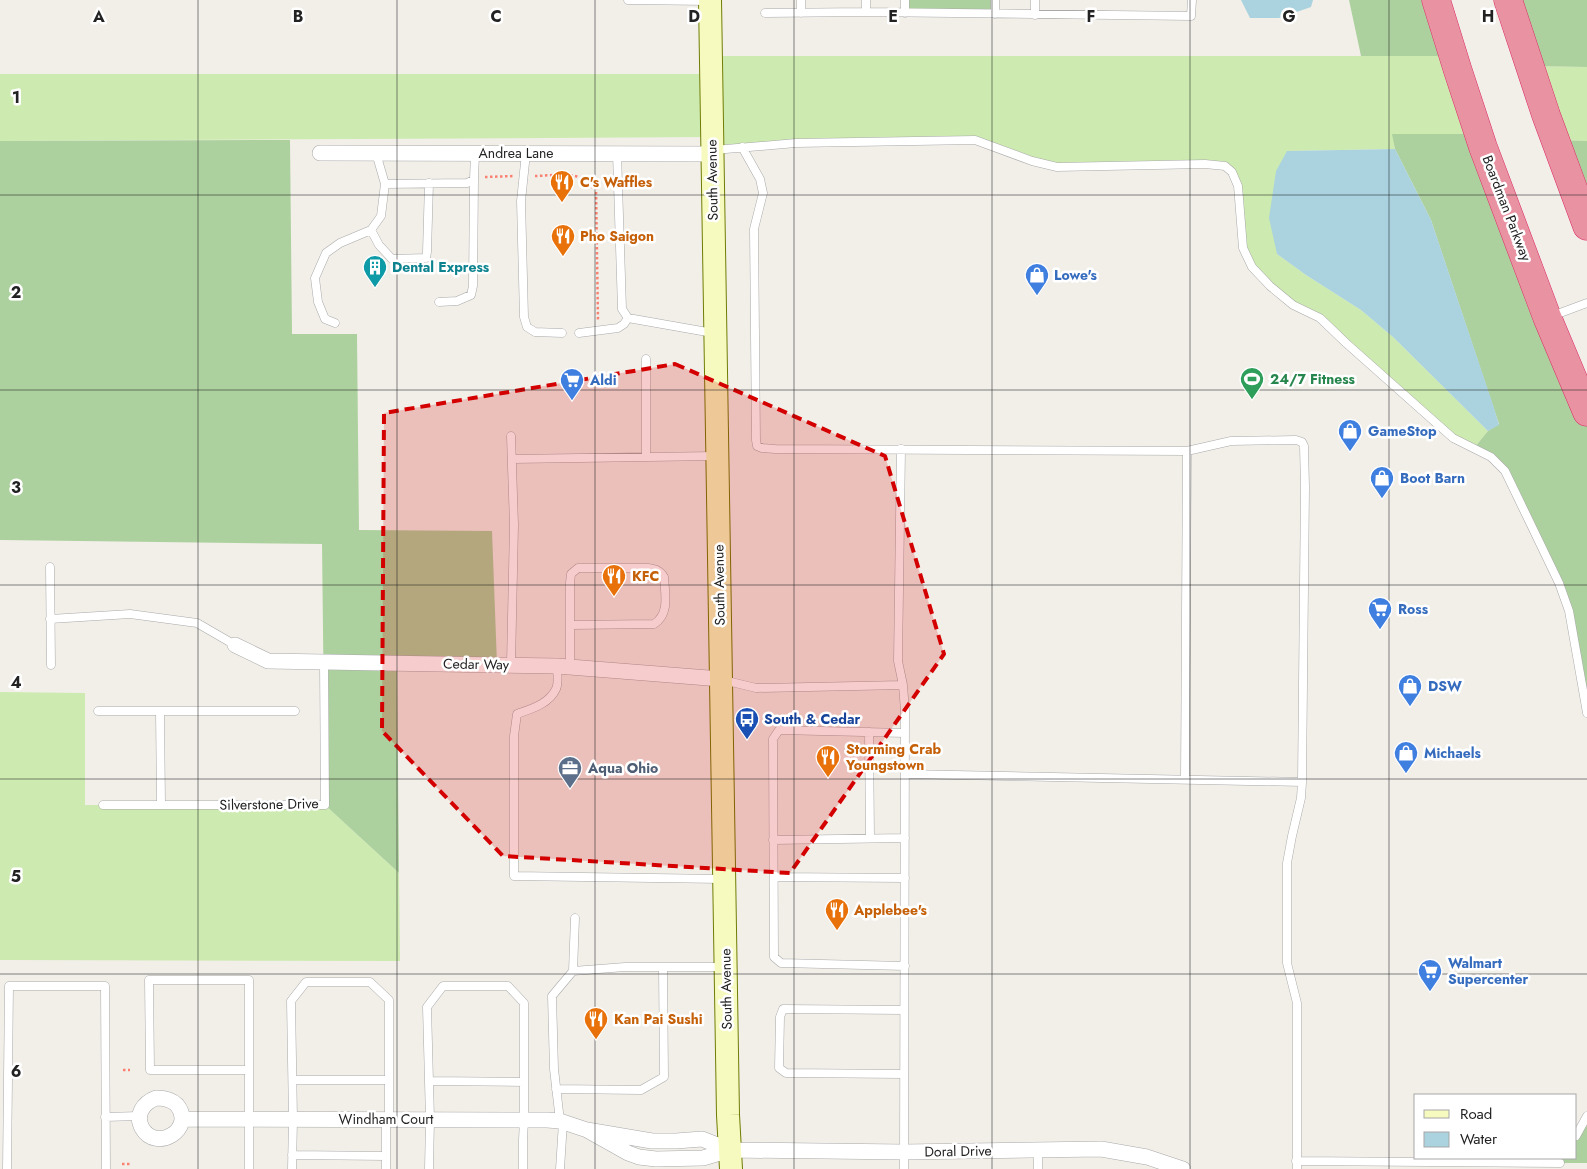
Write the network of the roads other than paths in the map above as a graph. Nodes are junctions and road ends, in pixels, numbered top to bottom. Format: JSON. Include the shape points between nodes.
{"nodes":[{"id":1,"x":628,"y":0,"type":"edge"},
{"id":2,"x":710,"y":0,"type":"edge"},
{"id":3,"x":801,"y":0,"type":"edge"},
{"id":4,"x":866,"y":0,"type":"edge"},
{"id":5,"x":905,"y":0,"type":"edge"},
{"id":6,"x":995,"y":0,"type":"edge"},
{"id":7,"x":1035,"y":0,"type":"edge"},
{"id":8,"x":1192,"y":0,"type":"edge"},
{"id":9,"x":1436,"y":0,"type":"edge"},
{"id":10,"x":1508,"y":0,"type":"edge"},
{"id":11,"x":866,"y":12,"type":"junction"},
{"id":12,"x":764,"y":13,"type":"dead end"},
{"id":13,"x":801,"y":13,"type":"junction"},
{"id":14,"x":904,"y":13,"type":"junction"},
{"id":15,"x":995,"y":14,"type":"junction"},
{"id":16,"x":1035,"y":15,"type":"junction"},
{"id":17,"x":742,"y":147,"type":"junction"},
{"id":18,"x":712,"y":152,"type":"junction"},
{"id":19,"x":320,"y":153,"type":"dead end"},
{"id":20,"x":376,"y":153,"type":"junction"},
{"id":21,"x":475,"y":153,"type":"junction"},
{"id":22,"x":526,"y":153,"type":"junction"},
{"id":23,"x":617,"y":153,"type":"junction"},
{"id":24,"x":474,"y":179,"type":"junction"},
{"id":25,"x":429,"y":183,"type":"junction"},
{"id":26,"x":385,"y":184,"type":"junction"},
{"id":27,"x":1587,"y":226,"type":"edge"},
{"id":28,"x":371,"y":230,"type":"junction"},
{"id":29,"x":439,"y":302,"type":"dead end"},
{"id":30,"x":1587,"y":302,"type":"edge"},
{"id":31,"x":1548,"y":317,"type":"junction"},
{"id":32,"x":628,"y":318,"type":"junction"},
{"id":33,"x":336,"y":323,"type":"dead end"},
{"id":34,"x":562,"y":333,"type":"dead end"},
{"id":35,"x":579,"y":333,"type":"dead end"},
{"id":36,"x":715,"y":333,"type":"junction"},
{"id":37,"x":646,"y":359,"type":"dead end"},
{"id":38,"x":1587,"y":412,"type":"edge"},
{"id":39,"x":511,"y":436,"type":"dead end"},
{"id":40,"x":901,"y":449,"type":"junction"},
{"id":41,"x":1187,"y":451,"type":"junction"},
{"id":42,"x":717,"y":456,"type":"junction"},
{"id":43,"x":646,"y":457,"type":"junction"},
{"id":44,"x":512,"y":459,"type":"junction"},
{"id":45,"x":50,"y":567,"type":"dead end"},
{"id":46,"x":50,"y":619,"type":"junction"},
{"id":47,"x":570,"y":625,"type":"junction"},
{"id":48,"x":235,"y":645,"type":"joint"},
{"id":49,"x":324,"y":662,"type":"junction"},
{"id":50,"x":510,"y":664,"type":"junction"},
{"id":51,"x":51,"y":665,"type":"dead end"},
{"id":52,"x":564,"y":666,"type":"junction"},
{"id":53,"x":721,"y":679,"type":"junction"},
{"id":54,"x":903,"y":685,"type":"junction"},
{"id":55,"x":98,"y":711,"type":"dead end"},
{"id":56,"x":160,"y":711,"type":"junction"},
{"id":57,"x":295,"y":711,"type":"dead end"},
{"id":58,"x":1587,"y":713,"type":"edge"},
{"id":59,"x":869,"y":732,"type":"junction"},
{"id":60,"x":905,"y":733,"type":"junction"},
{"id":61,"x":905,"y":774,"type":"junction"},
{"id":62,"x":1185,"y":779,"type":"junction"},
{"id":63,"x":1302,"y":782,"type":"junction"},
{"id":64,"x":161,"y":804,"type":"junction"},
{"id":65,"x":103,"y":806,"type":"dead end"},
{"id":66,"x":870,"y":838,"type":"junction"},
{"id":67,"x":905,"y":838,"type":"junction"},
{"id":68,"x":773,"y":840,"type":"junction"},
{"id":69,"x":774,"y":877,"type":"junction"},
{"id":70,"x":905,"y":878,"type":"junction"},
{"id":71,"x":724,"y":879,"type":"junction"},
{"id":72,"x":575,"y":918,"type":"dead end"},
{"id":73,"x":904,"y":966,"type":"junction"},
{"id":74,"x":663,"y":968,"type":"junction"},
{"id":75,"x":726,"y":968,"type":"junction"},
{"id":76,"x":574,"y":971,"type":"junction"},
{"id":77,"x":904,"y":1010,"type":"junction"},
{"id":78,"x":249,"y":1070,"type":"junction"},
{"id":79,"x":904,"y":1074,"type":"junction"},
{"id":80,"x":293,"y":1080,"type":"junction"},
{"id":81,"x":389,"y":1080,"type":"junction"},
{"id":82,"x":428,"y":1082,"type":"junction"},
{"id":83,"x":524,"y":1082,"type":"junction"},
{"id":84,"x":556,"y":1089,"type":"junction"},
{"id":85,"x":139,"y":1116,"type":"junction"},
{"id":86,"x":1587,"y":1116,"type":"edge"},
{"id":87,"x":105,"y":1117,"type":"junction"},
{"id":88,"x":183,"y":1118,"type":"junction"},
{"id":89,"x":249,"y":1119,"type":"junction"},
{"id":90,"x":293,"y":1119,"type":"junction"},
{"id":91,"x":387,"y":1119,"type":"junction"},
{"id":92,"x":430,"y":1119,"type":"junction"},
{"id":93,"x":524,"y":1120,"type":"junction"},
{"id":94,"x":562,"y":1121,"type":"junction"},
{"id":95,"x":1577,"y":1134,"type":"edge"},
{"id":96,"x":1038,"y":1150,"type":"junction"},
{"id":97,"x":904,"y":1152,"type":"junction"},
{"id":98,"x":292,"y":1155,"type":"junction"},
{"id":99,"x":386,"y":1156,"type":"junction"},
{"id":100,"x":731,"y":1159,"type":"edge"},
{"id":101,"x":1560,"y":1163,"type":"edge"},
{"id":102,"x":1296,"y":1165,"type":"edge"},
{"id":103,"x":6,"y":1169,"type":"edge"},
{"id":104,"x":106,"y":1169,"type":"edge"},
{"id":105,"x":250,"y":1169,"type":"edge"},
{"id":106,"x":292,"y":1169,"type":"edge"},
{"id":107,"x":386,"y":1169,"type":"edge"},
{"id":108,"x":429,"y":1169,"type":"edge"},
{"id":109,"x":523,"y":1169,"type":"edge"},
{"id":110,"x":560,"y":1169,"type":"edge"},
{"id":111,"x":904,"y":1169,"type":"edge"},
{"id":112,"x":1038,"y":1169,"type":"edge"},
{"id":113,"x":1182,"y":1169,"type":"edge"}],
"edges":[{"from":1,"to":2,"type":"lane"},
{"from":2,"to":18,"type":"main road","name":"South Avenue"},
{"from":3,"to":13,"type":"lane"},
{"from":4,"to":11,"type":"lane"},
{"from":5,"to":14,"type":"lane"},
{"from":6,"to":15,"type":"lane"},
{"from":7,"to":16,"type":"lane"},
{"from":8,"to":16,"type":"lane","via":[[1191,16]]},
{"from":9,"to":31,"type":"highway","name":"Boardman Parkway","via":[[1483,147]]},
{"from":10,"to":27,"type":"highway"},
{"from":11,"to":13,"type":"lane"},
{"from":11,"to":14,"type":"lane"},
{"from":12,"to":13,"type":"lane"},
{"from":14,"to":15,"type":"lane"},
{"from":15,"to":16,"type":"lane"},
{"from":17,"to":18,"type":"lane"},
{"from":17,"to":40,"type":"lane","via":[[760,179],[763,193],[754,230],[757,446],[775,449]]},
{"from":17,"to":58,"type":"lane","via":[[975,140],[1057,167],[1225,166],[1232,172],[1238,186],[1243,248],[1252,267],[1293,305],[1320,318],[1453,438],[1492,457],[1505,471],[1559,582],[1569,611]]},
{"from":18,"to":23,"type":"street","name":"Andrea Lane"},
{"from":18,"to":36,"type":"main road","name":"South Avenue"},
{"from":19,"to":20,"type":"street","name":"Andrea Lane"},
{"from":20,"to":21,"type":"street","name":"Andrea Lane"},
{"from":20,"to":26,"type":"lane"},
{"from":21,"to":22,"type":"street","name":"Andrea Lane"},
{"from":21,"to":24,"type":"lane"},
{"from":22,"to":23,"type":"street","name":"Andrea Lane"},
{"from":22,"to":34,"type":"lane","via":[[521,201],[524,317],[526,327],[535,332]]},
{"from":23,"to":32,"type":"lane","via":[[621,299],[622,309]]},
{"from":24,"to":25,"type":"lane","via":[[467,183]]},
{"from":24,"to":29,"type":"lane","via":[[471,295],[457,301]]},
{"from":25,"to":26,"type":"lane"},
{"from":25,"to":28,"type":"lane","via":[[426,258],[392,259]]},
{"from":26,"to":28,"type":"lane","via":[[381,216]]},
{"from":28,"to":33,"type":"lane","via":[[340,243],[326,253],[315,278],[318,302],[325,318]]},
{"from":30,"to":31,"type":"lane"},
{"from":31,"to":38,"type":"highway","name":"Boardman Parkway"},
{"from":32,"to":35,"type":"lane","via":[[618,328]]},
{"from":32,"to":36,"type":"lane"},
{"from":36,"to":42,"type":"main road","name":"South Avenue"},
{"from":37,"to":43,"type":"lane"},
{"from":39,"to":44,"type":"lane"},
{"from":40,"to":41,"type":"lane"},
{"from":40,"to":54,"type":"lane","via":[[898,661]]},
{"from":41,"to":62,"type":"lane"},
{"from":41,"to":63,"type":"lane","via":[[1231,441],[1296,440],[1304,446]]},
{"from":42,"to":43,"type":"lane"},
{"from":42,"to":53,"type":"main road","name":"South Avenue"},
{"from":43,"to":44,"type":"lane"},
{"from":44,"to":50,"type":"lane","via":[[514,525]]},
{"from":45,"to":46,"type":"lane"},
{"from":46,"to":48,"type":"lane","via":[[130,614],[197,623]]},
{"from":46,"to":51,"type":"lane"},
{"from":47,"to":47,"type":"lane","via":[[571,574],[578,568],[648,568],[656,569],[664,577],[665,610],[654,624]]},
{"from":47,"to":52,"type":"lane"},
{"from":48,"to":49,"type":"street","name":"Cedar Way","via":[[268,661]]},
{"from":49,"to":50,"type":"street","name":"Cedar Way"},
{"from":49,"to":64,"type":"lane","name":"Silverstone Drive","via":[[324,805]]},
{"from":50,"to":52,"type":"street","name":"Cedar Way"},
{"from":52,"to":53,"type":"street","name":"Cedar Way"},
{"from":52,"to":71,"type":"lane","via":[[558,688],[549,699],[517,714],[514,736],[514,876]]},
{"from":53,"to":54,"type":"lane","via":[[756,688]]},
{"from":53,"to":71,"type":"main road","name":"South Avenue"},
{"from":54,"to":60,"type":"lane"},
{"from":55,"to":56,"type":"lane"},
{"from":56,"to":57,"type":"lane"},
{"from":56,"to":64,"type":"lane"},
{"from":59,"to":60,"type":"lane"},
{"from":59,"to":66,"type":"lane"},
{"from":59,"to":68,"type":"lane","via":[[779,730],[773,739]]},
{"from":60,"to":61,"type":"lane"},
{"from":61,"to":62,"type":"lane"},
{"from":61,"to":67,"type":"lane"},
{"from":62,"to":63,"type":"lane"},
{"from":63,"to":102,"type":"lane","via":[[1287,863],[1287,964],[1297,1003]]},
{"from":64,"to":65,"type":"lane","name":"Silverstone Drive"},
{"from":66,"to":67,"type":"lane"},
{"from":66,"to":68,"type":"lane"},
{"from":67,"to":70,"type":"lane"},
{"from":68,"to":69,"type":"lane"},
{"from":69,"to":70,"type":"lane"},
{"from":69,"to":73,"type":"lane","via":[[774,957],[781,963]]},
{"from":70,"to":73,"type":"lane"},
{"from":71,"to":75,"type":"main road","name":"South Avenue"},
{"from":72,"to":76,"type":"lane"},
{"from":73,"to":77,"type":"lane"},
{"from":74,"to":75,"type":"lane"},
{"from":74,"to":76,"type":"lane"},
{"from":74,"to":84,"type":"lane","via":[[664,1077],[641,1090]]},
{"from":75,"to":100,"type":"main road","name":"South Avenue"},
{"from":76,"to":84,"type":"lane","via":[[552,996]]},
{"from":77,"to":79,"type":"lane"},
{"from":77,"to":79,"type":"lane","via":[[783,1009],[779,1068],[786,1073]]},
{"from":78,"to":78,"type":"lane","via":[[249,980],[149,980],[150,1070]]},
{"from":78,"to":89,"type":"lane"},
{"from":79,"to":97,"type":"lane"},
{"from":80,"to":81,"type":"lane"},
{"from":80,"to":81,"type":"lane","via":[[291,1001],[306,982],[370,982],[389,1000]]},
{"from":80,"to":90,"type":"lane"},
{"from":81,"to":91,"type":"lane"},
{"from":82,"to":83,"type":"lane"},
{"from":82,"to":83,"type":"lane","via":[[427,1007],[442,986],[508,986],[524,1003]]},
{"from":82,"to":92,"type":"lane"},
{"from":83,"to":93,"type":"lane"},
{"from":84,"to":94,"type":"lane"},
{"from":85,"to":87,"type":"lane"},
{"from":85,"to":88,"type":"street","via":[[150,1101],[165,1098],[174,1102]]},
{"from":85,"to":88,"type":"street","via":[[144,1132],[160,1139],[177,1131]]},
{"from":86,"to":95,"type":"lane"},
{"from":87,"to":103,"type":"lane","via":[[105,986],[9,986]]},
{"from":87,"to":104,"type":"lane"},
{"from":88,"to":89,"type":"street","name":"Windham Court"},
{"from":89,"to":90,"type":"street","name":"Windham Court"},
{"from":89,"to":105,"type":"lane"},
{"from":90,"to":91,"type":"street","name":"Windham Court"},
{"from":90,"to":98,"type":"lane"},
{"from":91,"to":92,"type":"street","name":"Windham Court"},
{"from":91,"to":99,"type":"lane"},
{"from":92,"to":93,"type":"street","name":"Windham Court"},
{"from":92,"to":108,"type":"lane"},
{"from":93,"to":94,"type":"street","name":"Windham Court"},
{"from":93,"to":109,"type":"lane"},
{"from":94,"to":100,"type":"street","name":"Windham Court","via":[[587,1130],[652,1141],[702,1139]]},
{"from":94,"to":110,"type":"lane"},
{"from":96,"to":97,"type":"street","name":"Doral Drive"},
{"from":96,"to":112,"type":"lane"},
{"from":96,"to":113,"type":"street","name":"Doral Drive","via":[[1126,1152]]},
{"from":97,"to":100,"type":"street","name":"Doral Drive"},
{"from":97,"to":111,"type":"lane"},
{"from":98,"to":99,"type":"lane"},
{"from":98,"to":106,"type":"lane"},
{"from":99,"to":107,"type":"lane"},
{"from":101,"to":102,"type":"lane"}]}
